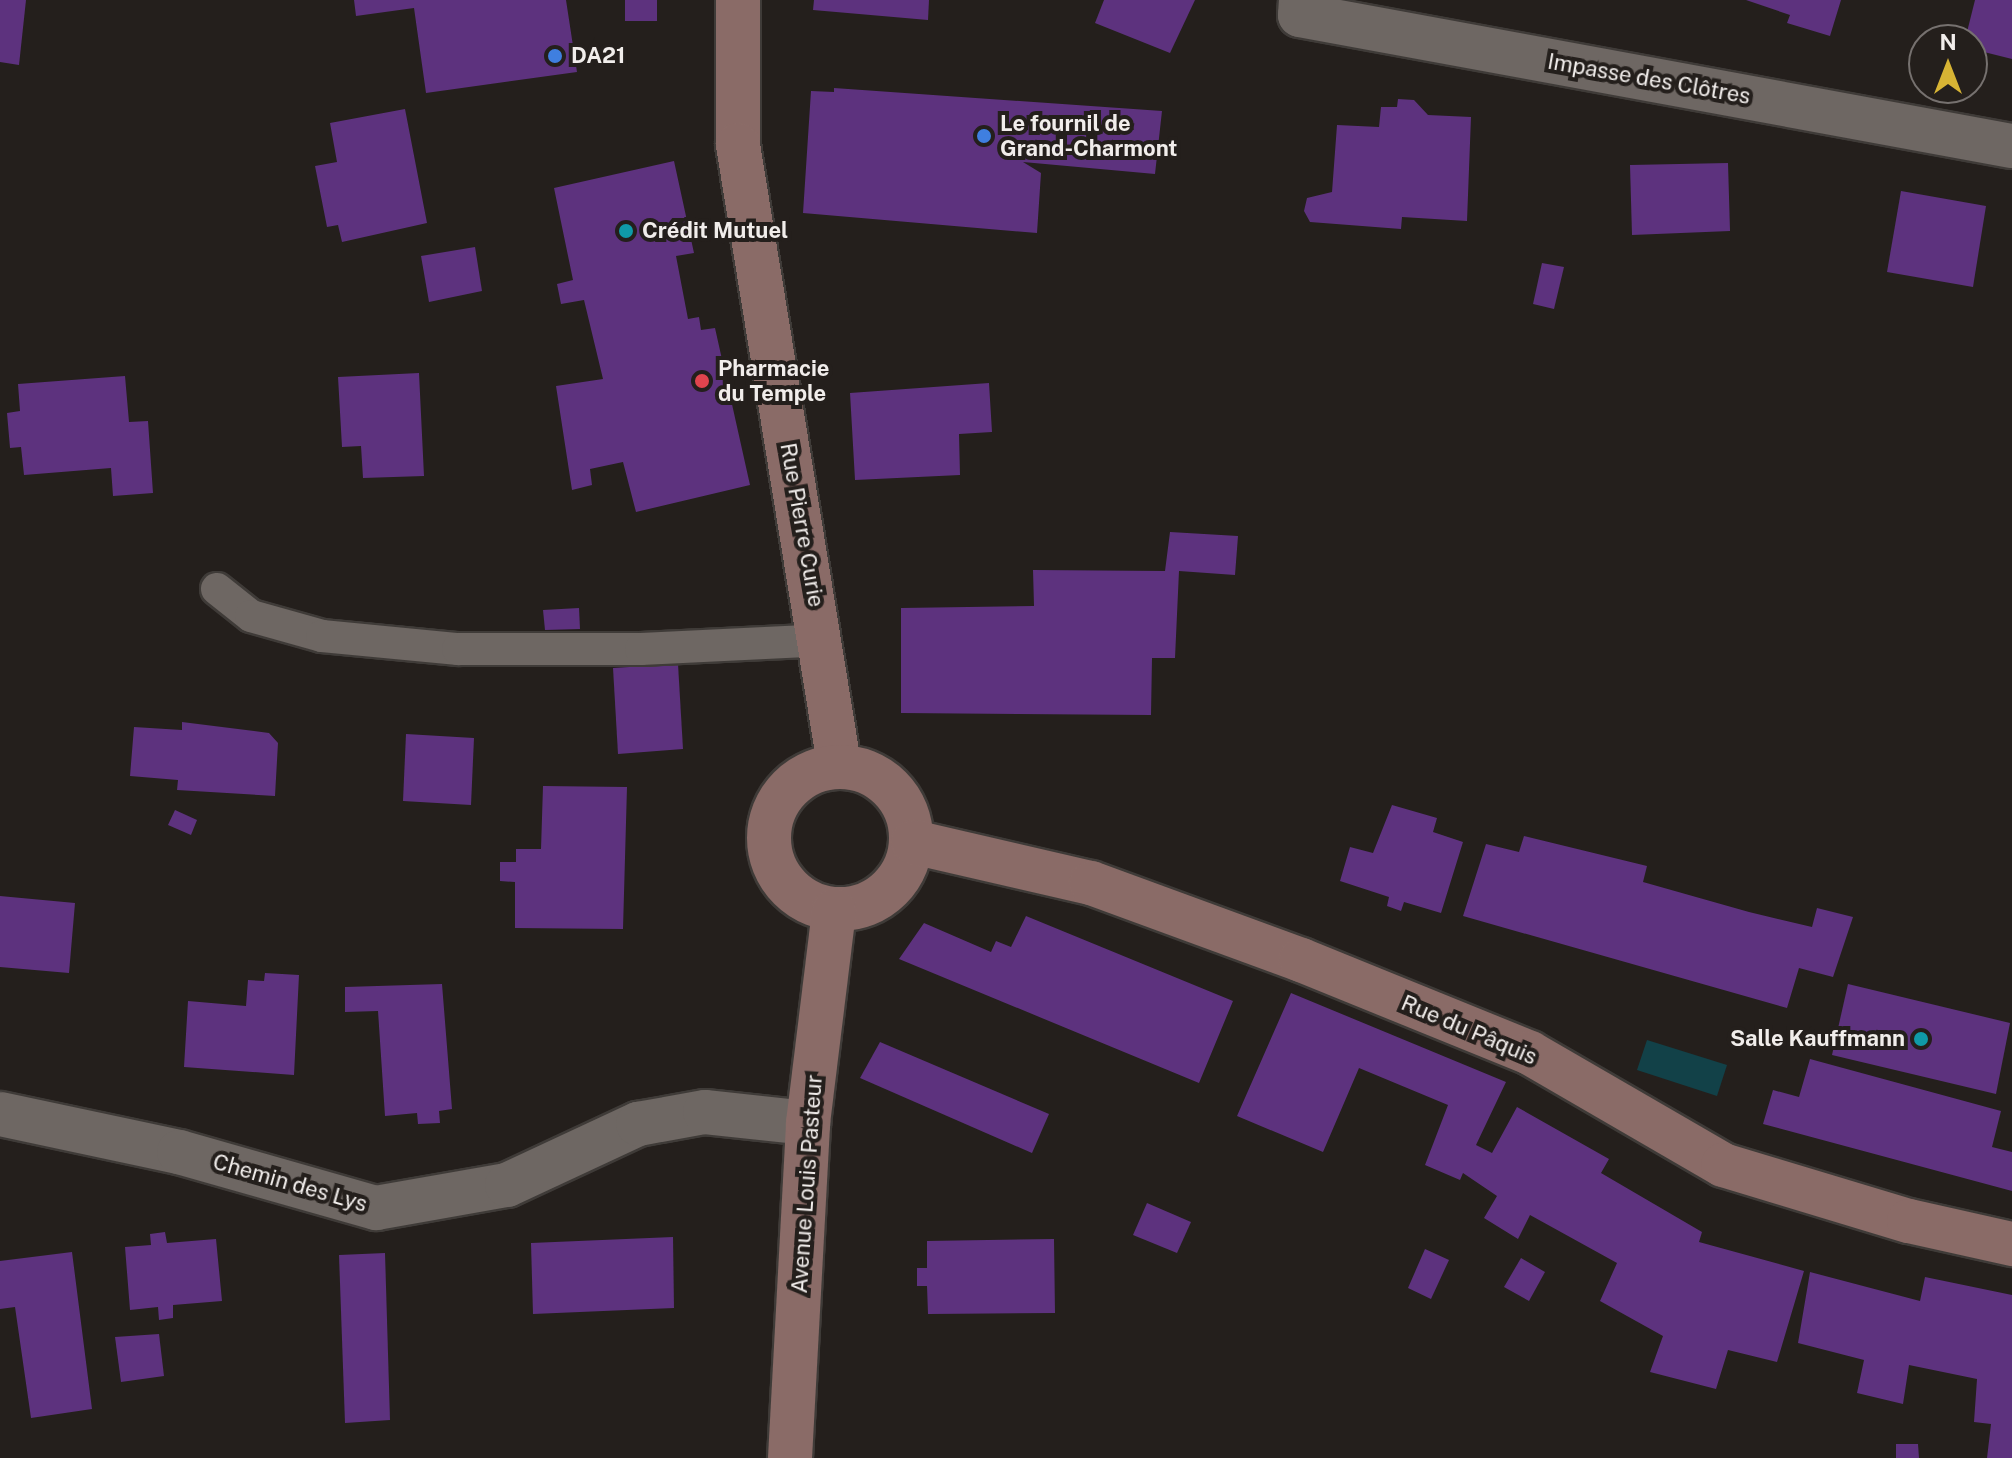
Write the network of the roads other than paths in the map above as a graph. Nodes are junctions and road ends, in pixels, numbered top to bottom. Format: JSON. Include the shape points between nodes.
{"nodes":[{"id":1,"x":738,"y":0,"type":"edge"},
{"id":2,"x":1301,"y":0,"type":"edge"},
{"id":3,"x":2012,"y":146,"type":"edge"},
{"id":4,"x":217,"y":589,"type":"dead end"},
{"id":5,"x":822,"y":640,"type":"junction"},
{"id":6,"x":839,"y":764,"type":"junction"},
{"id":7,"x":913,"y":842,"type":"junction"},
{"id":8,"x":834,"y":911,"type":"junction"},
{"id":9,"x":0,"y":1114,"type":"edge"},
{"id":10,"x":808,"y":1123,"type":"junction"},
{"id":11,"x":2012,"y":1244,"type":"edge"},
{"id":12,"x":790,"y":1458,"type":"edge"}],
"edges":[{"from":1,"to":5,"type":"street","name":"Rue Pierre Curie","via":[[738,145]]},
{"from":2,"to":3,"type":"street","name":"Impasse des Clôtres","via":[[1300,15]]},
{"from":4,"to":5,"type":"lane","via":[[251,616],[322,636],[458,649],[641,649]]},
{"from":5,"to":6,"type":"street","name":"Rue Pierre Curie"},
{"from":6,"to":7,"type":"street","via":[[877,775],[904,804]]},
{"from":6,"to":8,"type":"street","via":[[797,779],[770,813],[769,857],[793,894]]},
{"from":7,"to":8,"type":"street","via":[[901,878],[872,903]]},
{"from":7,"to":11,"type":"street","name":"Rue du Pâquis","via":[[1091,883],[1301,960],[1530,1053],[1723,1165],[1909,1221]]},
{"from":8,"to":10,"type":"street","name":"Avenue Louis Pasteur"},
{"from":9,"to":10,"type":"street","name":"Chemin des Lys","via":[[179,1152],[376,1208],[507,1185],[638,1124],[705,1112]]},
{"from":10,"to":12,"type":"street","name":"Avenue Louis Pasteur"}]}
